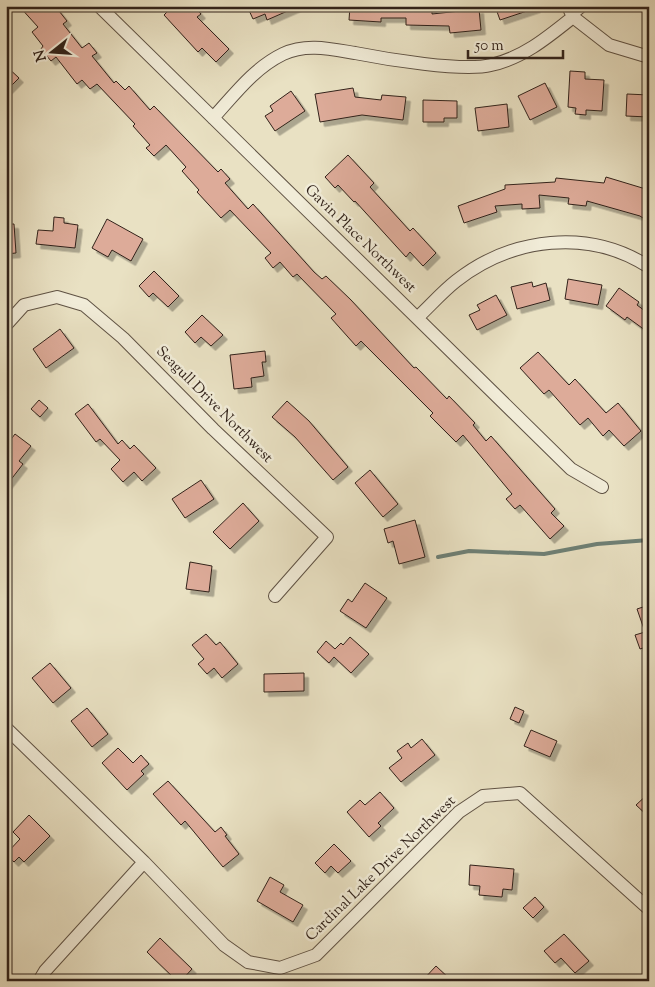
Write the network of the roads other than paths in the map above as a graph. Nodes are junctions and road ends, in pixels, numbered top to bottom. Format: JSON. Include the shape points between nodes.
{"nodes":[{"id":1,"x":99,"y":6,"type":"edge"},
{"id":2,"x":586,"y":6,"type":"edge"},
{"id":3,"x":570,"y":12,"type":"edge"},
{"id":4,"x":649,"y":57,"type":"edge"},
{"id":5,"x":213,"y":118,"type":"junction"},
{"id":6,"x":649,"y":267,"type":"edge"},
{"id":7,"x":417,"y":318,"type":"junction"},
{"id":8,"x":6,"y":325,"type":"edge"},
{"id":9,"x":602,"y":487,"type":"dead end"},
{"id":10,"x":275,"y":596,"type":"dead end"},
{"id":11,"x":6,"y":728,"type":"edge"},
{"id":12,"x":144,"y":862,"type":"junction"},
{"id":13,"x":649,"y":909,"type":"edge"},
{"id":14,"x":40,"y":981,"type":"edge"}],
"edges":[{"from":1,"to":5,"type":"street","name":"Gavin Place Northwest"},
{"from":2,"to":3,"type":"lane"},
{"from":3,"to":4,"type":"street","via":[[609,45]]},
{"from":3,"to":5,"type":"street","via":[[524,53],[491,65],[449,65],[338,50],[300,49],[284,54],[257,70]]},
{"from":5,"to":7,"type":"street","name":"Gavin Place Northwest"},
{"from":6,"to":7,"type":"street","via":[[632,256],[595,244],[560,242],[522,247],[470,271]]},
{"from":7,"to":9,"type":"street","name":"Gavin Place Northwest","via":[[571,469]]},
{"from":8,"to":10,"type":"street","name":"Seagull Drive Northwest","via":[[24,305],[57,297],[84,305],[123,338],[327,537]]},
{"from":11,"to":12,"type":"street","name":"Cardinal Lake Drive Northwest"},
{"from":12,"to":13,"type":"street","name":"Cardinal Lake Drive Northwest","via":[[224,945],[248,962],[280,968],[316,955],[459,812],[483,796],[520,794]]},
{"from":12,"to":14,"type":"street","via":[[94,914]]}]}
